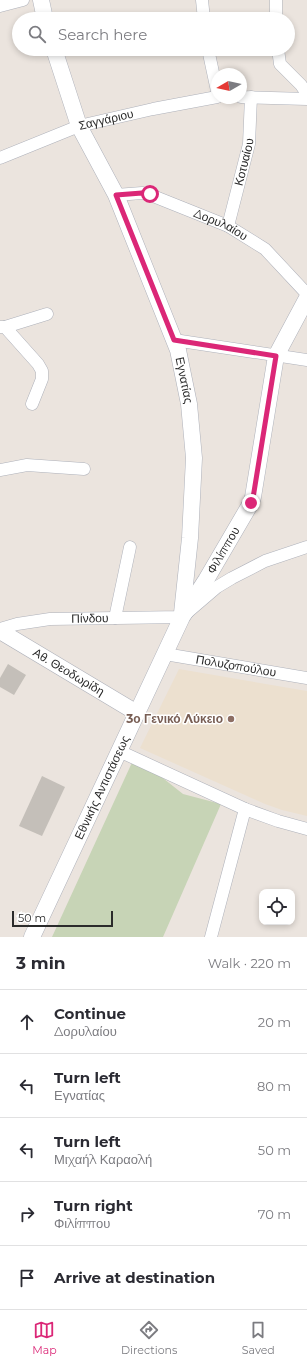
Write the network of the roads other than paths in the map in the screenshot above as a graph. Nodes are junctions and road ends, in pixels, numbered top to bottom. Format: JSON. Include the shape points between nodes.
{"nodes":[{"id":1,"x":23,"y":0,"type":"edge"},
{"id":2,"x":41,"y":0,"type":"edge"},
{"id":3,"x":202,"y":0,"type":"edge"},
{"id":4,"x":276,"y":0,"type":"edge"},
{"id":5,"x":0,"y":6,"type":"edge"},
{"id":6,"x":44,"y":12,"type":"edge"},
{"id":7,"x":203,"y":12,"type":"edge"},
{"id":8,"x":276,"y":12,"type":"edge"},
{"id":9,"x":56,"y":56,"type":"edge"},
{"id":10,"x":210,"y":56,"type":"edge"},
{"id":11,"x":279,"y":56,"type":"edge"},
{"id":12,"x":212,"y":68,"type":"edge"},
{"id":13,"x":307,"y":94,"type":"edge"},
{"id":14,"x":247,"y":97,"type":"edge"},
{"id":15,"x":211,"y":98,"type":"edge"},
{"id":16,"x":307,"y":99,"type":"edge"},
{"id":17,"x":246,"y":104,"type":"edge"},
{"id":18,"x":79,"y":126,"type":"junction"},
{"id":19,"x":0,"y":158,"type":"edge"},
{"id":20,"x":116,"y":195,"type":"junction"},
{"id":21,"x":228,"y":226,"type":"junction"},
{"id":22,"x":307,"y":294,"type":"edge"},
{"id":23,"x":307,"y":298,"type":"edge"},
{"id":24,"x":47,"y":314,"type":"dead end"},
{"id":25,"x":3,"y":327,"type":"edge"},
{"id":26,"x":174,"y":340,"type":"junction"},
{"id":27,"x":276,"y":356,"type":"junction"},
{"id":28,"x":307,"y":360,"type":"edge"},
{"id":29,"x":32,"y":404,"type":"dead end"},
{"id":30,"x":84,"y":469,"type":"dead end"},
{"id":31,"x":0,"y":470,"type":"edge"},
{"id":32,"x":130,"y":547,"type":"dead end"},
{"id":33,"x":307,"y":547,"type":"edge"},
{"id":34,"x":182,"y":617,"type":"junction"},
{"id":35,"x":115,"y":618,"type":"junction"},
{"id":36,"x":0,"y":630,"type":"edge"},
{"id":37,"x":165,"y":654,"type":"junction"},
{"id":38,"x":307,"y":678,"type":"edge"},
{"id":39,"x":137,"y":713,"type":"junction"},
{"id":40,"x":119,"y":751,"type":"junction"},
{"id":41,"x":245,"y":808,"type":"junction"},
{"id":42,"x":307,"y":829,"type":"edge"},
{"id":43,"x":32,"y":937,"type":"edge"},
{"id":44,"x":211,"y":937,"type":"edge"}],
"edges":[{"from":1,"to":5,"type":"street"},
{"from":2,"to":6,"type":"main road"},
{"from":3,"to":7,"type":"street"},
{"from":4,"to":8,"type":"street"},
{"from":9,"to":18,"type":"main road","name":"Εγνατίας"},
{"from":10,"to":12,"type":"street"},
{"from":11,"to":13,"type":"street","via":[[280,64]]},
{"from":14,"to":16,"type":"street"},
{"from":15,"to":18,"type":"street","name":"Σαγγάριου"},
{"from":17,"to":21,"type":"street","name":"Κοτυαίου","via":[[249,144]]},
{"from":18,"to":19,"type":"street","name":"Σαγγάριου"},
{"from":18,"to":20,"type":"main road","name":"Εγνατίας"},
{"from":20,"to":21,"type":"street","name":"Δορυλαίου","via":[[146,193]]},
{"from":20,"to":26,"type":"main road","name":"Εγνατίας"},
{"from":21,"to":22,"type":"street","name":"Δορυλαίου","via":[[268,251]]},
{"from":23,"to":27,"type":"main road","name":"Φιλίππου"},
{"from":24,"to":25,"type":"street"},
{"from":25,"to":29,"type":"street","via":[[42,371],[42,379]]},
{"from":26,"to":27,"type":"street"},
{"from":26,"to":34,"type":"main road","name":"Εγνατίας","via":[[189,404],[194,458],[190,538]]},
{"from":27,"to":28,"type":"street"},
{"from":27,"to":34,"type":"main road","name":"Φιλίππου","via":[[253,498]]},
{"from":30,"to":31,"type":"street","via":[[27,465]]},
{"from":32,"to":35,"type":"street"},
{"from":33,"to":34,"type":"street","via":[[265,561],[232,578],[217,587]]},
{"from":34,"to":35,"type":"street","name":"Πίνδου"},
{"from":34,"to":37,"type":"main road","name":"Εθνικής Αντιστάσεως"},
{"from":35,"to":36,"type":"street","name":"Πίνδου","via":[[50,619],[17,624]]},
{"from":36,"to":39,"type":"main road","name":"Αθ. Θεοδωρίδη"},
{"from":37,"to":38,"type":"street","name":"Πολυζοπούλου"},
{"from":37,"to":39,"type":"main road","name":"Εθνικής Αντιστάσεως"},
{"from":39,"to":40,"type":"main road","name":"Εθνικής Αντιστάσεως"},
{"from":40,"to":41,"type":"street"},
{"from":40,"to":43,"type":"main road","name":"Εθνικής Αντιστάσεως"},
{"from":41,"to":42,"type":"street"},
{"from":41,"to":44,"type":"street"}]}
